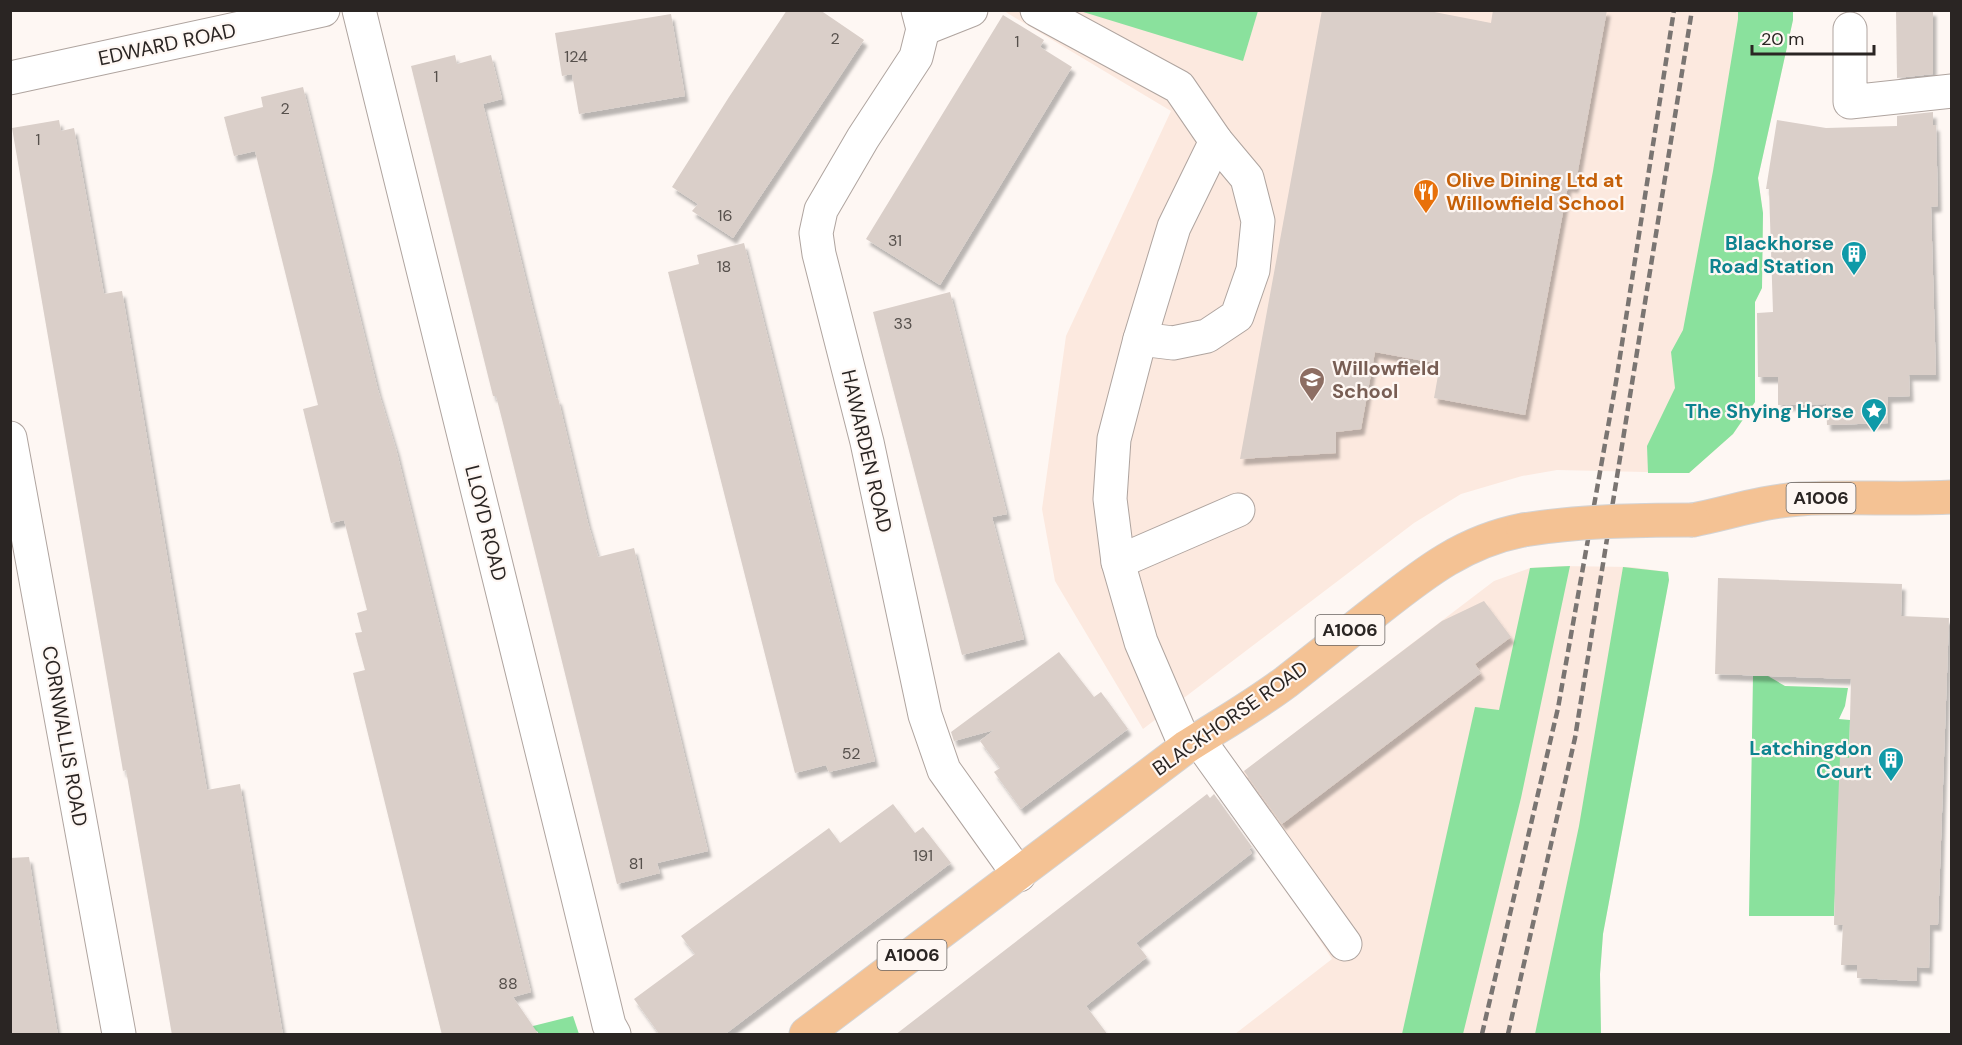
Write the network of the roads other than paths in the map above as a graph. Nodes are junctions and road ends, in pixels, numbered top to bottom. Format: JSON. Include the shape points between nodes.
{"nodes":[{"id":1,"x":323,"y":10,"type":"edge"},
{"id":2,"x":359,"y":10,"type":"edge"},
{"id":3,"x":971,"y":10,"type":"edge"},
{"id":4,"x":1037,"y":10,"type":"edge"},
{"id":5,"x":921,"y":20,"type":"edge"},
{"id":6,"x":1850,"y":29,"type":"dead end"},
{"id":7,"x":10,"y":78,"type":"edge"},
{"id":8,"x":1952,"y":91,"type":"edge"},
{"id":9,"x":1216,"y":141,"type":"junction"},
{"id":10,"x":1140,"y":339,"type":"junction"},
{"id":11,"x":10,"y":438,"type":"edge"},
{"id":12,"x":1952,"y":498,"type":"edge"},
{"id":13,"x":1238,"y":510,"type":"dead end"},
{"id":14,"x":1118,"y":562,"type":"junction"},
{"id":15,"x":1192,"y":743,"type":"junction"},
{"id":16,"x":1019,"y":875,"type":"junction"},
{"id":17,"x":1345,"y":944,"type":"dead end"},
{"id":18,"x":119,"y":1035,"type":"edge"},
{"id":19,"x":614,"y":1035,"type":"edge"},
{"id":20,"x":806,"y":1035,"type":"edge"}],
"edges":[{"from":1,"to":7,"type":"street","name":"EDWARD ROAD"},
{"from":2,"to":19,"type":"street","name":"LLOYD ROAD"},
{"from":3,"to":5,"type":"street"},
{"from":4,"to":9,"type":"street","via":[[1179,87]]},
{"from":5,"to":16,"type":"street","name":"HAWARDEN ROAD","via":[[916,57],[821,210],[816,233],[867,442],[925,715],[944,770]]},
{"from":6,"to":8,"type":"street","via":[[1850,102]]},
{"from":9,"to":10,"type":"street","via":[[1174,227]]},
{"from":9,"to":10,"type":"street","via":[[1248,178],[1258,221],[1254,270],[1237,316],[1207,336],[1173,343]]},
{"from":10,"to":14,"type":"street","via":[[1114,440],[1110,499]]},
{"from":11,"to":18,"type":"street","name":"CORNWALLIS ROAD"},
{"from":12,"to":15,"type":"main road","name":"BLACKHORSE ROAD","number":"A1006","bridge":true,"via":[[1798,499],[1693,520],[1567,524],[1499,535],[1467,547],[1419,577],[1285,682]]},
{"from":13,"to":14,"type":"street"},
{"from":14,"to":15,"type":"street","via":[[1141,642]]},
{"from":15,"to":16,"type":"main road","name":"BLACKHORSE ROAD","number":"A1006"},
{"from":15,"to":17,"type":"street"},
{"from":16,"to":20,"type":"main road","name":"BLACKHORSE ROAD","number":"A1006"}]}
